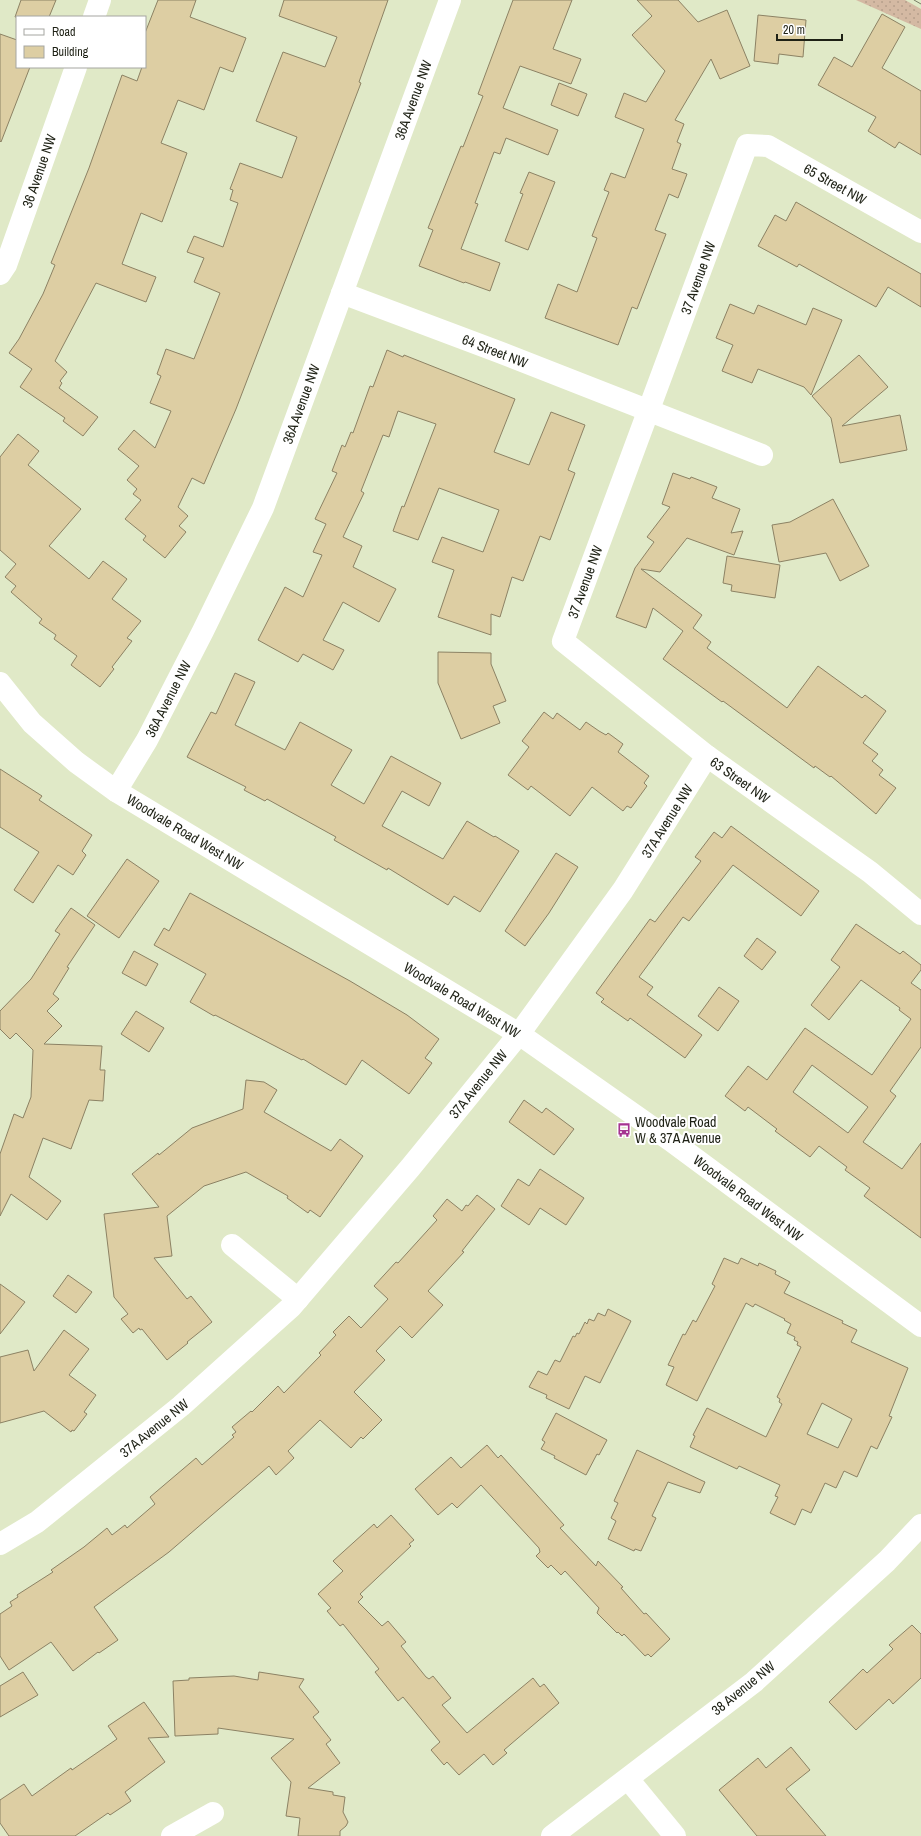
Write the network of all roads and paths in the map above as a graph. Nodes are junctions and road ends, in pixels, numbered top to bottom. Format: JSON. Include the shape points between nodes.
{"nodes":[{"id":1,"x":100,"y":0,"type":"edge"},
{"id":2,"x":450,"y":0,"type":"edge"},
{"id":3,"x":94,"y":16,"type":"edge"},
{"id":4,"x":76,"y":68,"type":"edge"},
{"id":5,"x":747,"y":145,"type":"joint"},
{"id":6,"x":921,"y":232,"type":"edge"},
{"id":7,"x":0,"y":274,"type":"edge"},
{"id":8,"x":342,"y":293,"type":"junction"},
{"id":9,"x":649,"y":410,"type":"junction"},
{"id":10,"x":762,"y":455,"type":"dead end"},
{"id":11,"x":563,"y":641,"type":"joint"},
{"id":12,"x":0,"y":683,"type":"edge"},
{"id":13,"x":707,"y":756,"type":"junction"},
{"id":14,"x":116,"y":791,"type":"junction"},
{"id":15,"x":921,"y":914,"type":"edge"},
{"id":16,"x":519,"y":1034,"type":"junction"},
{"id":17,"x":232,"y":1245,"type":"dead end"},
{"id":18,"x":298,"y":1298,"type":"junction"},
{"id":19,"x":921,"y":1326,"type":"edge"},
{"id":20,"x":921,"y":1525,"type":"edge"},
{"id":21,"x":0,"y":1544,"type":"edge"},
{"id":22,"x":628,"y":1779,"type":"junction"},
{"id":23,"x":213,"y":1813,"type":"dead end"},
{"id":24,"x":172,"y":1836,"type":"edge"},
{"id":25,"x":552,"y":1836,"type":"edge"},
{"id":26,"x":675,"y":1836,"type":"edge"}],
"edges":[{"from":1,"to":3,"type":"street"},
{"from":2,"to":8,"type":"street","name":"36A Avenue NW"},
{"from":4,"to":7,"type":"street","name":"36 Avenue NW","via":[[6,265]]},
{"from":5,"to":6,"type":"street","name":"65 Street NW","via":[[768,146]]},
{"from":5,"to":9,"type":"street","name":"37 Avenue NW"},
{"from":8,"to":9,"type":"street","name":"64 Street NW"},
{"from":8,"to":14,"type":"street","name":"36A Avenue NW","via":[[263,508],[147,740]]},
{"from":9,"to":10,"type":"street"},
{"from":9,"to":11,"type":"street","name":"37 Avenue NW"},
{"from":11,"to":13,"type":"street","name":"63 Street NW"},
{"from":12,"to":14,"type":"street","name":"Woodvale Road West NW","via":[[32,723],[76,762]]},
{"from":13,"to":15,"type":"street","name":"63 Street NW","via":[[870,872]]},
{"from":13,"to":16,"type":"street","name":"37A Avenue NW","via":[[623,890]]},
{"from":14,"to":16,"type":"street","name":"Woodvale Road West NW"},
{"from":16,"to":18,"type":"street","name":"37A Avenue NW","via":[[410,1168]]},
{"from":16,"to":19,"type":"street","name":"Woodvale Road West NW","via":[[670,1140]]},
{"from":17,"to":18,"type":"street"},
{"from":18,"to":21,"type":"street","name":"37A Avenue NW","via":[[181,1406],[37,1522]]},
{"from":20,"to":22,"type":"street","name":"38 Avenue NW","via":[[887,1561],[754,1682]]},
{"from":22,"to":25,"type":"street","name":"38 Avenue NW"},
{"from":22,"to":26,"type":"street"},
{"from":23,"to":24,"type":"street"}]}
